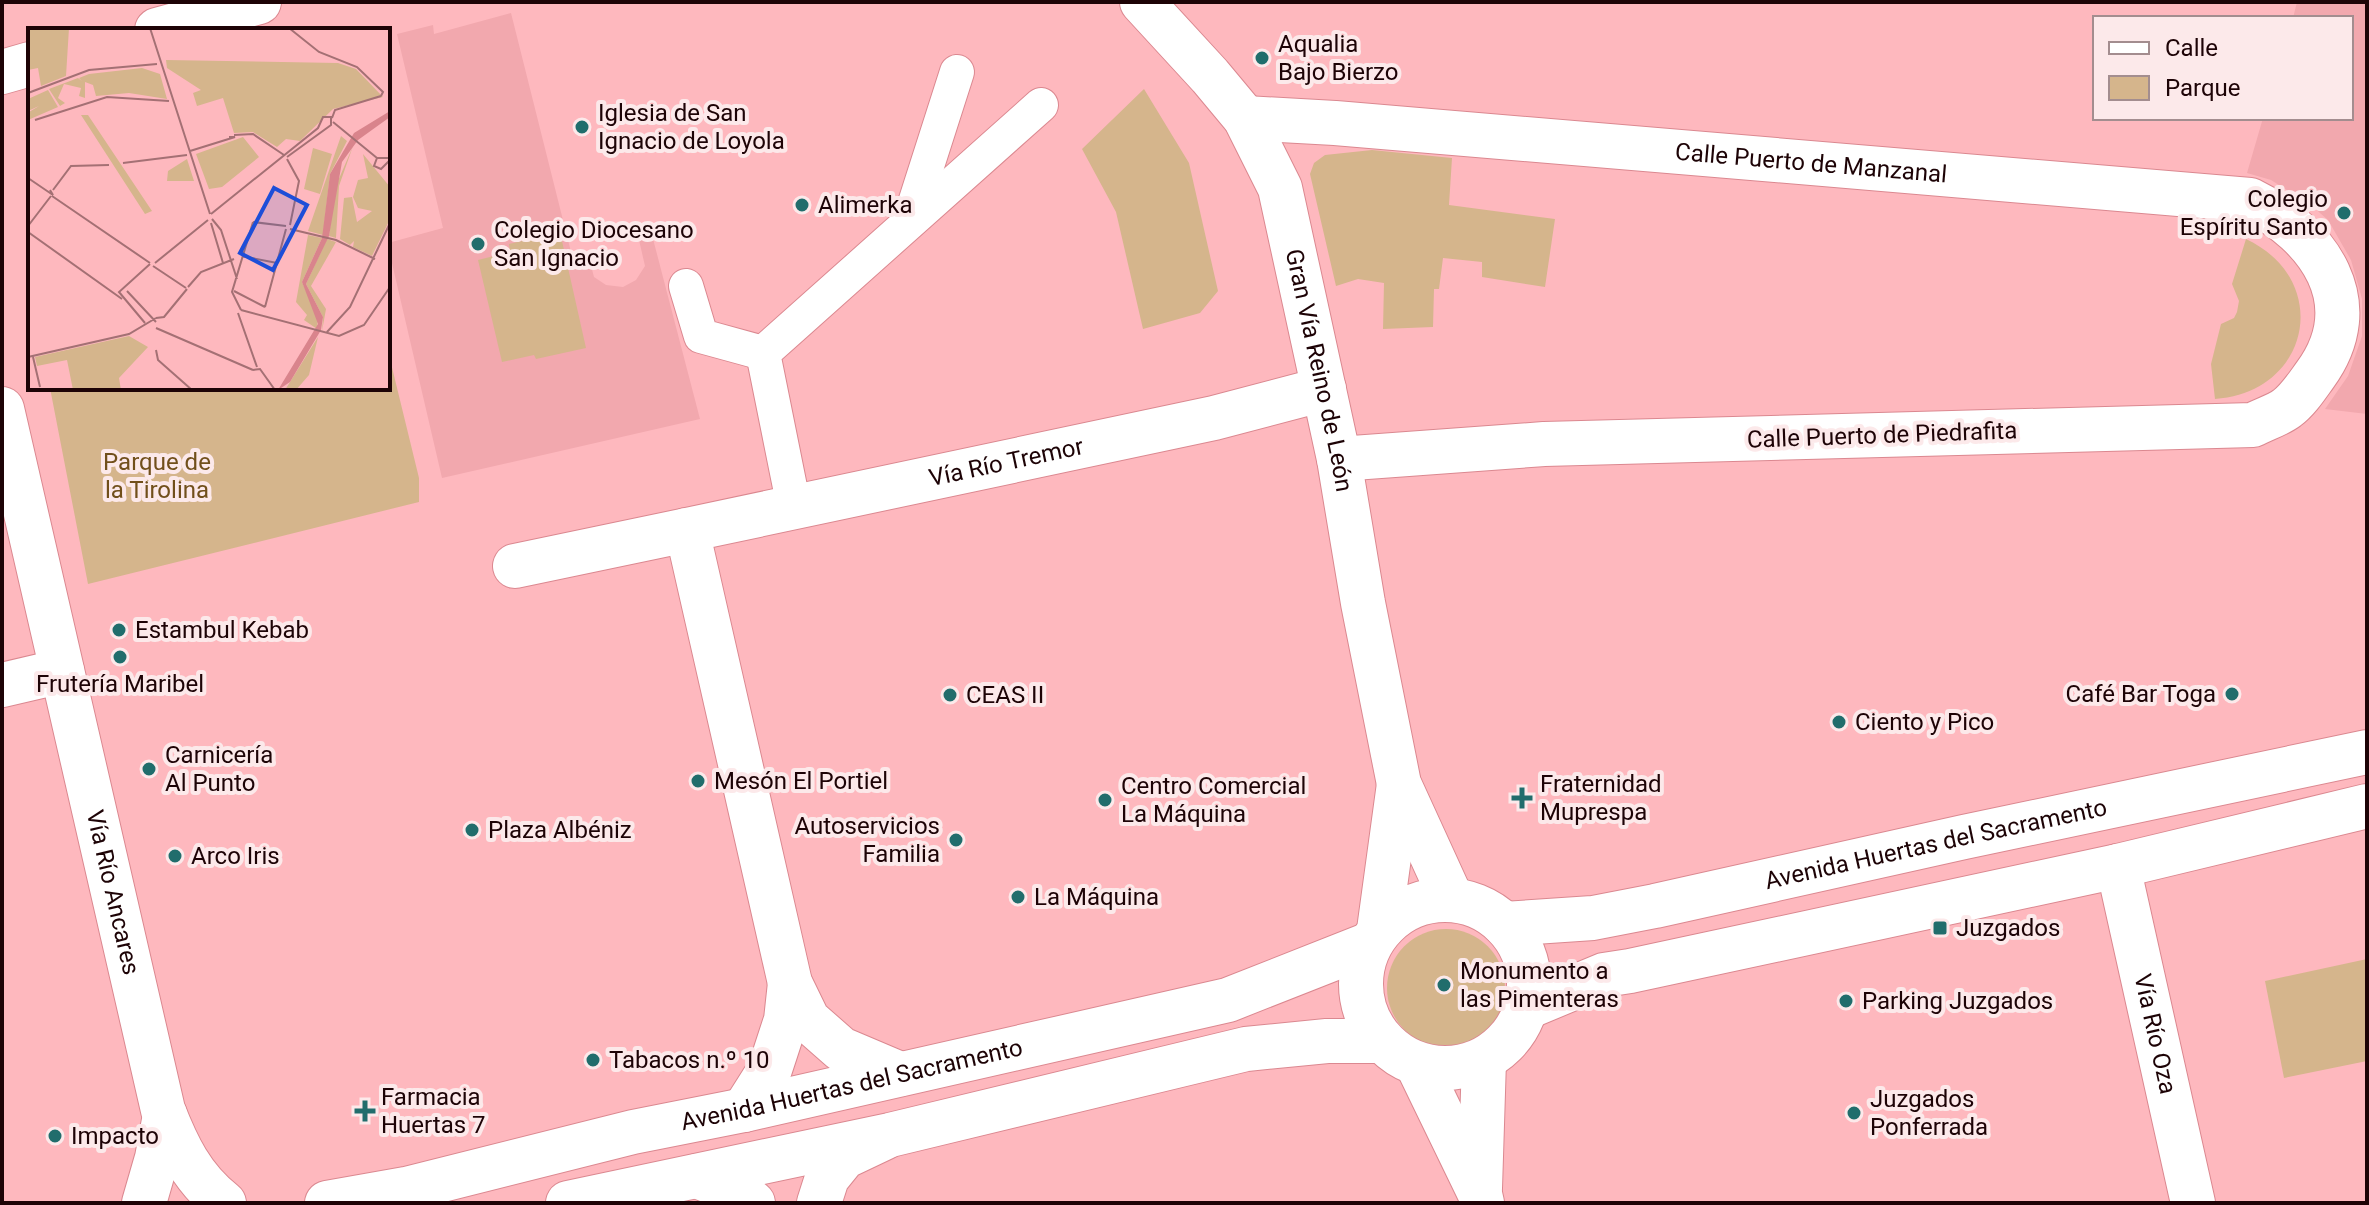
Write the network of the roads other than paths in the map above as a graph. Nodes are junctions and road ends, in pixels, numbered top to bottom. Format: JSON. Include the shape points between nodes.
{"nodes":[{"id":1,"x":259,"y":2,"type":"edge"},
{"id":2,"x":1142,"y":2,"type":"edge"},
{"id":3,"x":164,"y":28,"type":"edge"},
{"id":4,"x":28,"y":65,"type":"edge"},
{"id":5,"x":2,"y":72,"type":"edge"},
{"id":6,"x":957,"y":72,"type":"dead end"},
{"id":7,"x":1041,"y":105,"type":"dead end"},
{"id":8,"x":1245,"y":118,"type":"junction"},
{"id":9,"x":909,"y":222,"type":"junction"},
{"id":10,"x":686,"y":286,"type":"dead end"},
{"id":11,"x":2336,"y":290,"type":"joint"},
{"id":12,"x":763,"y":353,"type":"junction"},
{"id":13,"x":1324,"y":389,"type":"junction"},
{"id":14,"x":2,"y":409,"type":"edge"},
{"id":15,"x":7,"y":455,"type":"edge"},
{"id":16,"x":1339,"y":459,"type":"junction"},
{"id":17,"x":794,"y":507,"type":"junction"},
{"id":18,"x":687,"y":530,"type":"junction"},
{"id":19,"x":515,"y":566,"type":"dead end"},
{"id":20,"x":62,"y":671,"type":"junction"},
{"id":21,"x":2,"y":685,"type":"edge"},
{"id":22,"x":2367,"y":752,"type":"edge"},
{"id":23,"x":1399,"y":784,"type":"junction"},
{"id":24,"x":2367,"y":806,"type":"edge"},
{"id":25,"x":2118,"y":866,"type":"junction"},
{"id":26,"x":1452,"y":900,"type":"junction"},
{"id":27,"x":1504,"y":924,"type":"junction"},
{"id":28,"x":1375,"y":937,"type":"junction"},
{"id":29,"x":790,"y":983,"type":"junction"},
{"id":30,"x":1525,"y":1008,"type":"junction"},
{"id":31,"x":1381,"y":1041,"type":"junction"},
{"id":32,"x":1484,"y":1060,"type":"junction"},
{"id":33,"x":1417,"y":1064,"type":"junction"},
{"id":34,"x":900,"y":1074,"type":"junction"},
{"id":35,"x":744,"y":1110,"type":"junction"},
{"id":36,"x":165,"y":1115,"type":"junction"},
{"id":37,"x":890,"y":1135,"type":"junction"},
{"id":38,"x":697,"y":1176,"type":"junction"},
{"id":39,"x":1481,"y":1199,"type":"edge"},
{"id":40,"x":144,"y":1203,"type":"edge"},
{"id":41,"x":224,"y":1203,"type":"edge"},
{"id":42,"x":327,"y":1203,"type":"edge"},
{"id":43,"x":568,"y":1203,"type":"edge"},
{"id":44,"x":753,"y":1203,"type":"edge"},
{"id":45,"x":819,"y":1203,"type":"edge"},
{"id":46,"x":2193,"y":1203,"type":"edge"}],
"edges":[{"from":1,"to":3,"type":"street"},
{"from":2,"to":8,"type":"street","name":"Gran Vía Reino de León"},
{"from":4,"to":5,"type":"street"},
{"from":6,"to":9,"type":"street"},
{"from":7,"to":9,"type":"street"},
{"from":8,"to":11,"type":"street","name":"Calle Puerto de Manzanal","via":[[2250,200],[2273,211],[2315,249]]},
{"from":8,"to":13,"type":"street","name":"Gran Vía Reino de León","via":[[1280,188]]},
{"from":9,"to":12,"type":"street"},
{"from":10,"to":12,"type":"street","via":[[701,336]]},
{"from":11,"to":16,"type":"street","name":"Calle Puerto de Piedrafita","via":[[2338,320],[2329,356],[2288,408],[2253,425],[1544,444]]},
{"from":12,"to":17,"type":"street"},
{"from":13,"to":16,"type":"street","name":"Gran Vía Reino de León"},
{"from":13,"to":17,"type":"street","name":"Vía Río Tremor","via":[[1214,418]]},
{"from":14,"to":15,"type":"street","name":"Vía Río Ancares"},
{"from":15,"to":20,"type":"street","name":"Vía Río Ancares"},
{"from":16,"to":23,"type":"street","name":"Gran Vía Reino de León"},
{"from":17,"to":18,"type":"street","name":"Vía Río Tremor"},
{"from":18,"to":19,"type":"street","name":"Vía Río Tremor"},
{"from":18,"to":29,"type":"street"},
{"from":20,"to":21,"type":"street"},
{"from":20,"to":36,"type":"street","name":"Vía Río Ancares"},
{"from":22,"to":27,"type":"street","name":"Avenida Huertas del Sacramento","via":[[1655,906],[1593,918]]},
{"from":23,"to":26,"type":"street","name":"Gran Vía Reino de León"},
{"from":23,"to":28,"type":"street","name":"Gran Vía Reino de León"},
{"from":24,"to":25,"type":"street"},
{"from":25,"to":30,"type":"street","via":[[1604,975]]},
{"from":25,"to":46,"type":"street","name":"Vía Río Oza"},
{"from":26,"to":27,"type":"street","via":[[1478,907]]},
{"from":26,"to":28,"type":"street","via":[[1410,907]]},
{"from":27,"to":30,"type":"street","via":[[1526,964]]},
{"from":28,"to":31,"type":"street","via":[[1360,981],[1363,1008]]},
{"from":28,"to":34,"type":"street","name":"Avenida Huertas del Sacramento","via":[[1228,1000]]},
{"from":29,"to":34,"type":"street","via":[[808,1020],[841,1049]]},
{"from":29,"to":35,"type":"street","via":[[786,1020],[770,1069]]},
{"from":30,"to":32,"type":"street","via":[[1511,1037]]},
{"from":31,"to":33,"type":"street"},
{"from":31,"to":37,"type":"street","via":[[1246,1049]]},
{"from":32,"to":33,"type":"street","via":[[1438,1069]]},
{"from":32,"to":39,"type":"street"},
{"from":33,"to":39,"type":"street"},
{"from":34,"to":35,"type":"street","name":"Avenida Huertas del Sacramento"},
{"from":35,"to":42,"type":"street","name":"Avenida Huertas del Sacramento"},
{"from":36,"to":40,"type":"street","name":"Vía Río Ancares"},
{"from":36,"to":41,"type":"street","name":"Vía Río Ancares","via":[[199,1181]]},
{"from":37,"to":38,"type":"street"},
{"from":37,"to":45,"type":"street","via":[[844,1157],[827,1178]]},
{"from":38,"to":43,"type":"street"},
{"from":38,"to":44,"type":"street"}]}
